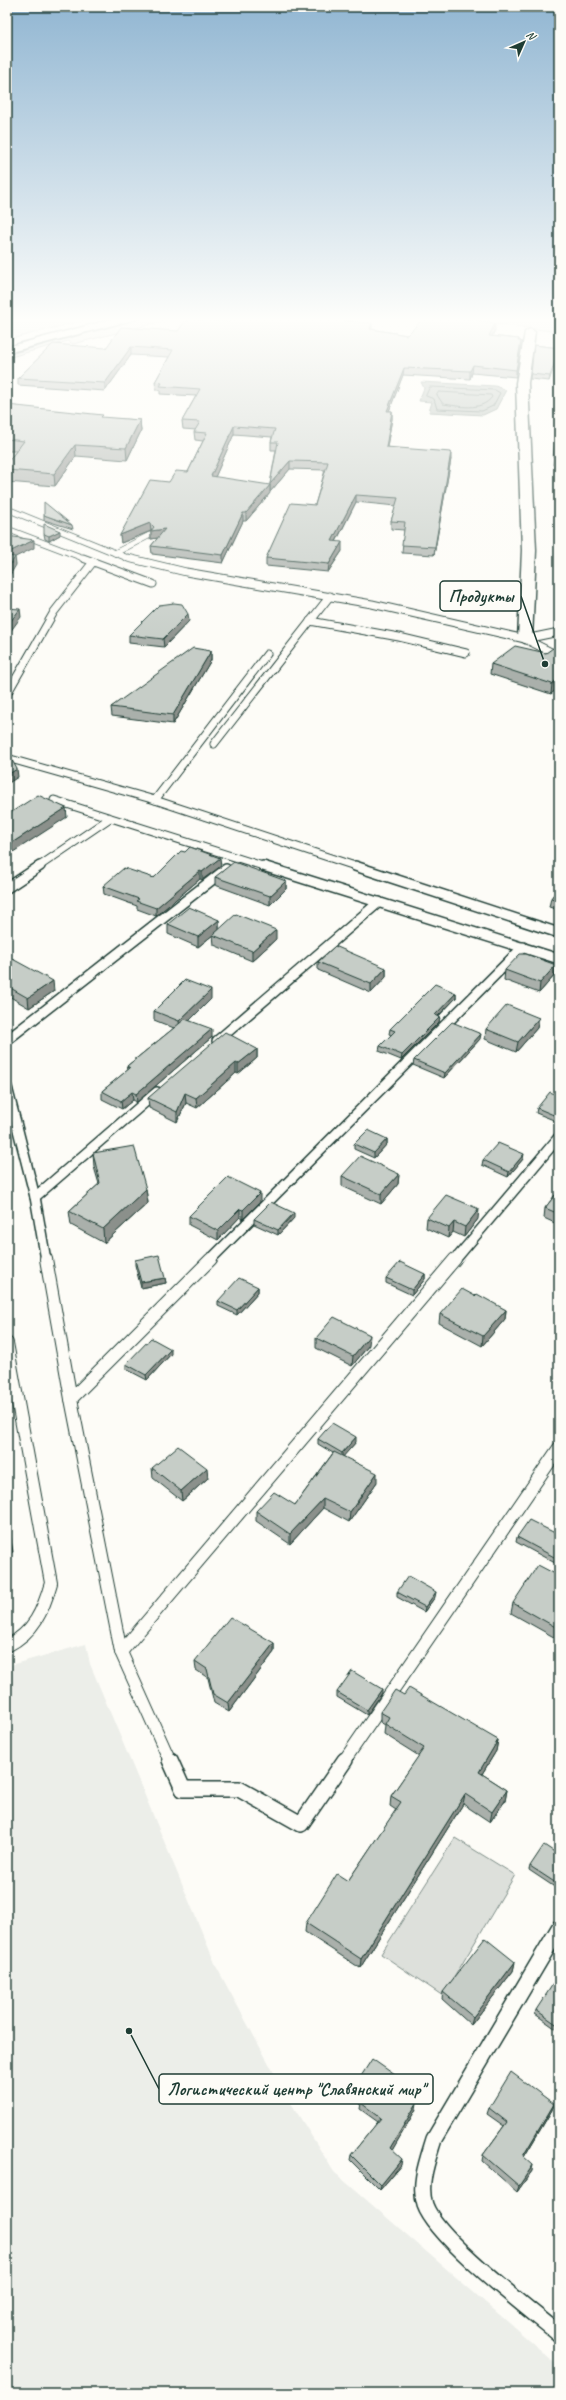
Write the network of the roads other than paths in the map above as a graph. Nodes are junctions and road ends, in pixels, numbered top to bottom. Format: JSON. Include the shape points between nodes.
{"nodes":[{"id":1,"x":524,"y":429,"type":"edge"},
{"id":2,"x":7,"y":509,"type":"edge"},
{"id":3,"x":7,"y":529,"type":"edge"},
{"id":4,"x":150,"y":535,"type":"edge"},
{"id":5,"x":115,"y":553,"type":"junction"},
{"id":6,"x":92,"y":562,"type":"junction"},
{"id":7,"x":153,"y":584,"type":"dead end"},
{"id":8,"x":330,"y":596,"type":"junction"},
{"id":9,"x":310,"y":621,"type":"junction"},
{"id":10,"x":559,"y":632,"type":"edge"},
{"id":11,"x":524,"y":639,"type":"junction"},
{"id":12,"x":466,"y":653,"type":"dead end"},
{"id":13,"x":267,"y":654,"type":"dead end"},
{"id":14,"x":559,"y":656,"type":"edge"},
{"id":15,"x":7,"y":694,"type":"edge"},
{"id":16,"x":214,"y":744,"type":"dead end"},
{"id":17,"x":7,"y":758,"type":"edge"},
{"id":18,"x":54,"y":800,"type":"dead end"},
{"id":19,"x":154,"y":800,"type":"junction"},
{"id":20,"x":110,"y":818,"type":"junction"},
{"id":21,"x":240,"y":858,"type":"junction"},
{"id":22,"x":7,"y":888,"type":"edge"},
{"id":23,"x":379,"y":902,"type":"junction"},
{"id":24,"x":559,"y":932,"type":"edge"},
{"id":25,"x":523,"y":947,"type":"junction"},
{"id":26,"x":559,"y":959,"type":"edge"},
{"id":27,"x":7,"y":1040,"type":"edge"},
{"id":28,"x":210,"y":1047,"type":"edge"},
{"id":29,"x":7,"y":1088,"type":"edge"},
{"id":30,"x":162,"y":1088,"type":"edge"},
{"id":31,"x":559,"y":1137,"type":"edge"},
{"id":32,"x":34,"y":1197,"type":"junction"},
{"id":33,"x":7,"y":1343,"type":"edge"},
{"id":34,"x":71,"y":1399,"type":"junction"},
{"id":35,"x":559,"y":1448,"type":"edge"},
{"id":36,"x":7,"y":1646,"type":"edge"},
{"id":37,"x":121,"y":1652,"type":"junction"},
{"id":38,"x":559,"y":1928,"type":"edge"},
{"id":39,"x":559,"y":2334,"type":"edge"}],
"edges":[{"from":1,"to":11,"type":"street","via":[[528,550]]},
{"from":2,"to":5,"type":"lane"},
{"from":3,"to":6,"type":"lane"},
{"from":4,"to":5,"type":"lane"},
{"from":5,"to":8,"type":"lane","via":[[186,572]]},
{"from":6,"to":7,"type":"lane"},
{"from":6,"to":15,"type":"lane","via":[[54,612]]},
{"from":8,"to":9,"type":"lane"},
{"from":8,"to":11,"type":"lane"},
{"from":9,"to":12,"type":"lane","via":[[399,637]]},
{"from":9,"to":16,"type":"lane"},
{"from":10,"to":11,"type":"lane"},
{"from":11,"to":14,"type":"lane"},
{"from":13,"to":19,"type":"lane"},
{"from":17,"to":19,"type":"lane"},
{"from":18,"to":20,"type":"lane"},
{"from":19,"to":24,"type":"lane"},
{"from":20,"to":21,"type":"lane"},
{"from":20,"to":22,"type":"lane"},
{"from":21,"to":23,"type":"lane"},
{"from":21,"to":27,"type":"lane"},
{"from":23,"to":25,"type":"lane"},
{"from":23,"to":28,"type":"lane"},
{"from":25,"to":26,"type":"lane"},
{"from":25,"to":34,"type":"lane"},
{"from":29,"to":32,"type":"lane"},
{"from":30,"to":32,"type":"lane"},
{"from":31,"to":37,"type":"lane"},
{"from":32,"to":34,"type":"lane"},
{"from":33,"to":36,"type":"lane","via":[[51,1582],[43,1613],[20,1640]]},
{"from":34,"to":37,"type":"lane"},
{"from":35,"to":37,"type":"lane","via":[[301,1824],[239,1789],[183,1790]]},
{"from":38,"to":39,"type":"lane","via":[[434,2139],[423,2174],[425,2206],[445,2234]]}]}
